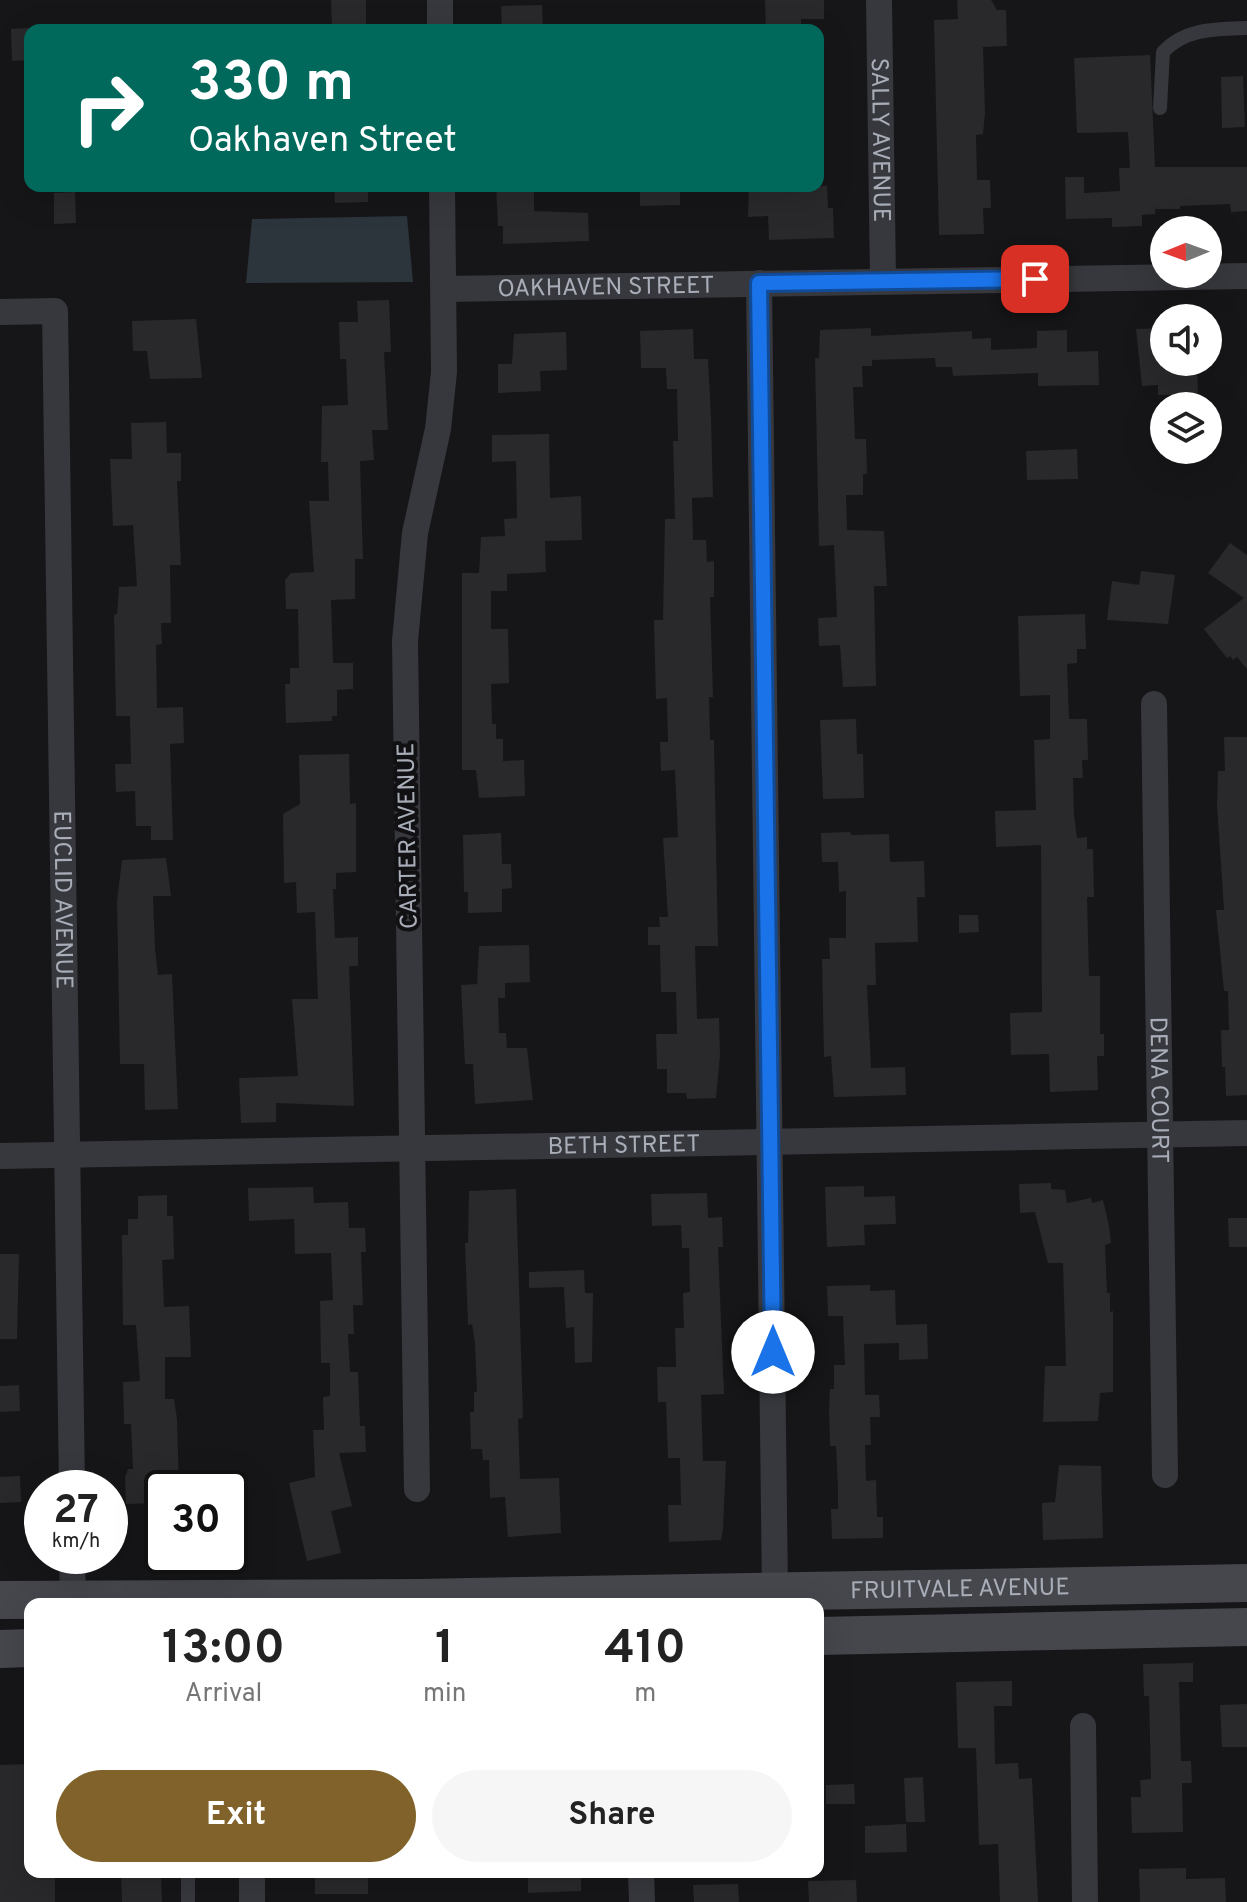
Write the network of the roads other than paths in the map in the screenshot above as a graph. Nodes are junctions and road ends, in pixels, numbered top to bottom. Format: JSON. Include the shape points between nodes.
{"nodes":[{"id":1,"x":440,"y":0,"type":"edge"},
{"id":2,"x":879,"y":0,"type":"edge"},
{"id":3,"x":440,"y":24,"type":"edge"},
{"id":4,"x":1247,"y":28,"type":"edge"},
{"id":5,"x":1160,"y":108,"type":"dead end"},
{"id":6,"x":442,"y":192,"type":"edge"},
{"id":7,"x":1247,"y":276,"type":"edge"},
{"id":8,"x":883,"y":280,"type":"junction"},
{"id":9,"x":759,"y":283,"type":"junction"},
{"id":10,"x":444,"y":289,"type":"junction"},
{"id":11,"x":0,"y":312,"type":"edge"},
{"id":12,"x":1154,"y":704,"type":"dead end"},
{"id":13,"x":1160,"y":1133,"type":"junction"},
{"id":14,"x":1247,"y":1133,"type":"edge"},
{"id":15,"x":771,"y":1141,"type":"junction"},
{"id":16,"x":412,"y":1148,"type":"junction"},
{"id":17,"x":67,"y":1154,"type":"junction"},
{"id":18,"x":0,"y":1156,"type":"edge"},
{"id":19,"x":72,"y":1470,"type":"edge"},
{"id":20,"x":1165,"y":1475,"type":"dead end"},
{"id":21,"x":417,"y":1489,"type":"dead end"},
{"id":22,"x":72,"y":1574,"type":"edge"},
{"id":23,"x":1247,"y":1583,"type":"edge"},
{"id":24,"x":775,"y":1593,"type":"junction"},
{"id":25,"x":73,"y":1598,"type":"edge"},
{"id":26,"x":416,"y":1598,"type":"edge"},
{"id":27,"x":0,"y":1600,"type":"edge"},
{"id":28,"x":24,"y":1600,"type":"edge"},
{"id":29,"x":1247,"y":1627,"type":"edge"},
{"id":30,"x":824,"y":1636,"type":"edge"},
{"id":31,"x":24,"y":1648,"type":"edge"},
{"id":32,"x":0,"y":1649,"type":"edge"},
{"id":33,"x":1083,"y":1726,"type":"dead end"},
{"id":34,"x":188,"y":1878,"type":"edge"},
{"id":35,"x":252,"y":1878,"type":"edge"},
{"id":36,"x":641,"y":1878,"type":"edge"},
{"id":37,"x":188,"y":1902,"type":"edge"},
{"id":38,"x":252,"y":1902,"type":"edge"},
{"id":39,"x":642,"y":1902,"type":"edge"},
{"id":40,"x":1085,"y":1902,"type":"edge"}],
"edges":[{"from":1,"to":3,"type":"street"},
{"from":2,"to":8,"type":"street","name":"SALLY AVENUE"},
{"from":4,"to":5,"type":"lane","via":[[1209,29],[1174,40],[1163,52]]},
{"from":6,"to":10,"type":"street","name":"CARTER AVENUE"},
{"from":7,"to":8,"type":"street","name":"OAKHAVEN STREET"},
{"from":8,"to":9,"type":"street","name":"OAKHAVEN STREET"},
{"from":9,"to":10,"type":"street","name":"OAKHAVEN STREET"},
{"from":9,"to":15,"type":"street"},
{"from":10,"to":16,"type":"street","name":"CARTER AVENUE","via":[[438,429],[415,533],[405,641]]},
{"from":11,"to":17,"type":"street","name":"EUCLID AVENUE","via":[[55,311]]},
{"from":12,"to":13,"type":"street","name":"DENA COURT"},
{"from":13,"to":14,"type":"street","name":"BETH STREET"},
{"from":13,"to":15,"type":"street","name":"BETH STREET"},
{"from":13,"to":20,"type":"street","name":"DENA COURT"},
{"from":15,"to":16,"type":"street","name":"BETH STREET"},
{"from":15,"to":24,"type":"street"},
{"from":16,"to":17,"type":"street","name":"BETH STREET"},
{"from":16,"to":21,"type":"street","name":"CARTER AVENUE"},
{"from":17,"to":18,"type":"street","name":"BETH STREET"},
{"from":17,"to":19,"type":"street","name":"EUCLID AVENUE"},
{"from":22,"to":25,"type":"street"},
{"from":23,"to":24,"type":"main road","name":"FRUITVALE AVENUE"},
{"from":24,"to":26,"type":"main road","name":"FRUITVALE AVENUE"},
{"from":27,"to":28,"type":"main road","name":"FRUITVALE AVENUE"},
{"from":29,"to":30,"type":"main road","name":"FRUITVALE AVENUE"},
{"from":31,"to":32,"type":"main road"},
{"from":33,"to":40,"type":"street"},
{"from":34,"to":37,"type":"lane"},
{"from":35,"to":38,"type":"street"},
{"from":36,"to":39,"type":"street"}]}
